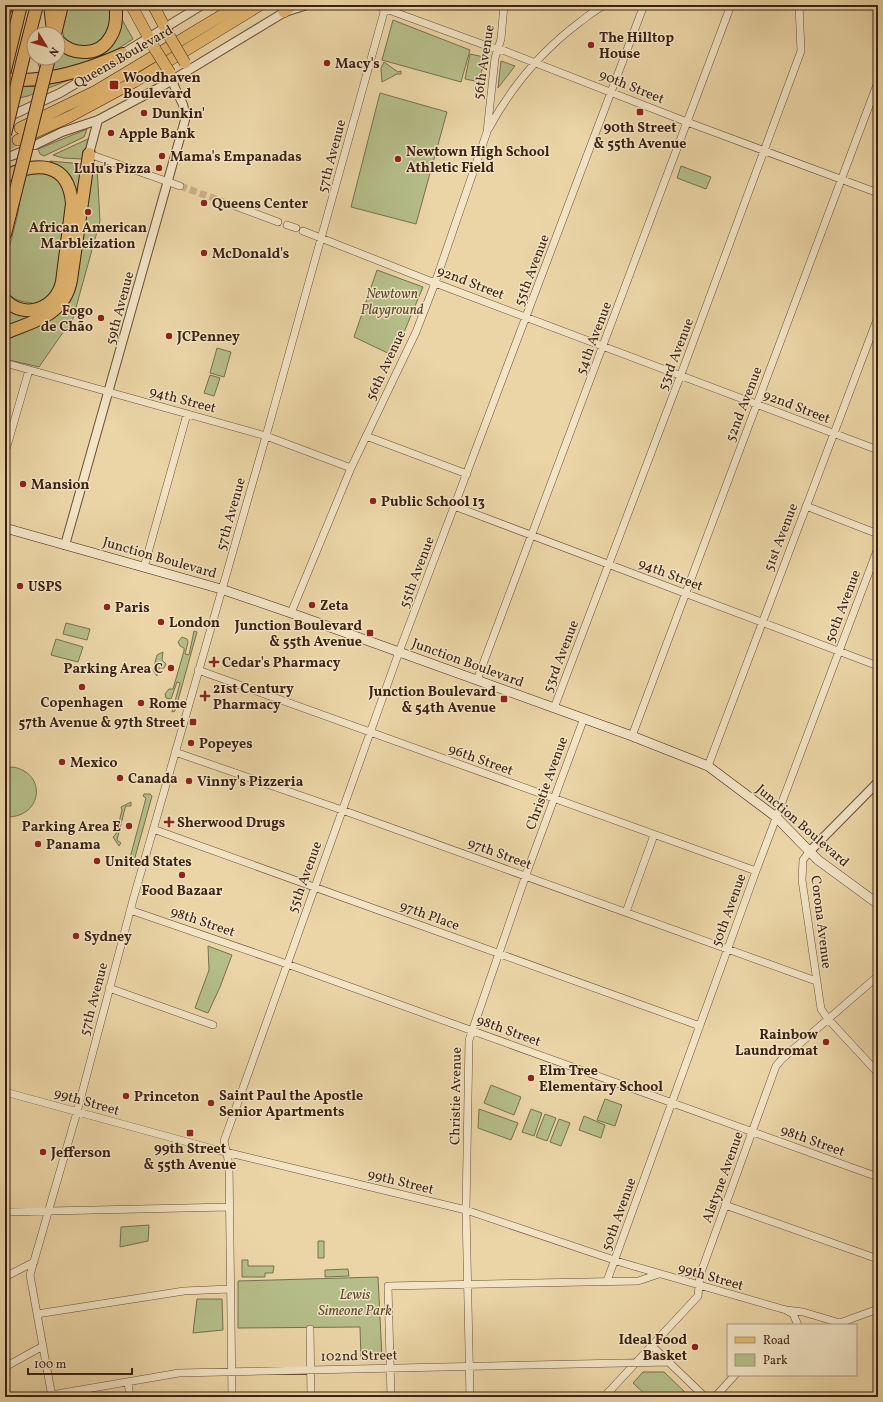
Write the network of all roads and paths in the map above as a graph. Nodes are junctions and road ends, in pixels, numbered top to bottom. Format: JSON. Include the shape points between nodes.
{"nodes":[{"id":1,"x":6,"y":5,"type":"edge"},
{"id":2,"x":21,"y":5,"type":"edge"},
{"id":3,"x":37,"y":5,"type":"edge"},
{"id":4,"x":50,"y":5,"type":"edge"},
{"id":5,"x":62,"y":5,"type":"edge"},
{"id":6,"x":116,"y":5,"type":"edge"},
{"id":7,"x":131,"y":5,"type":"edge"},
{"id":8,"x":153,"y":5,"type":"edge"},
{"id":9,"x":202,"y":5,"type":"edge"},
{"id":10,"x":239,"y":5,"type":"edge"},
{"id":11,"x":260,"y":5,"type":"edge"},
{"id":12,"x":295,"y":5,"type":"edge"},
{"id":13,"x":308,"y":5,"type":"edge"},
{"id":14,"x":375,"y":5,"type":"edge"},
{"id":15,"x":504,"y":5,"type":"edge"},
{"id":16,"x":605,"y":5,"type":"edge"},
{"id":17,"x":644,"y":5,"type":"edge"},
{"id":18,"x":731,"y":5,"type":"edge"},
{"id":19,"x":799,"y":5,"type":"edge"},
{"id":20,"x":386,"y":7,"type":"edge"},
{"id":21,"x":288,"y":9,"type":"edge"},
{"id":22,"x":5,"y":10,"type":"edge"},
{"id":23,"x":53,"y":26,"type":"edge"},
{"id":24,"x":57,"y":26,"type":"edge"},
{"id":25,"x":166,"y":28,"type":"junction"},
{"id":26,"x":149,"y":37,"type":"junction"},
{"id":27,"x":66,"y":48,"type":"edge"},
{"id":28,"x":498,"y":49,"type":"junction"},
{"id":29,"x":123,"y":54,"type":"junction"},
{"id":30,"x":534,"y":62,"type":"junction"},
{"id":31,"x":47,"y":66,"type":"edge"},
{"id":32,"x":188,"y":66,"type":"junction"},
{"id":33,"x":5,"y":68,"type":"edge"},
{"id":34,"x":171,"y":76,"type":"junction"},
{"id":35,"x":5,"y":80,"type":"edge"},
{"id":36,"x":878,"y":82,"type":"edge"},
{"id":37,"x":612,"y":92,"type":"junction"},
{"id":38,"x":5,"y":119,"type":"edge"},
{"id":39,"x":98,"y":120,"type":"junction"},
{"id":40,"x":687,"y":122,"type":"junction"},
{"id":41,"x":20,"y":128,"type":"tunnel mouth"},
{"id":42,"x":487,"y":132,"type":"junction"},
{"id":43,"x":5,"y":134,"type":"edge"},
{"id":44,"x":18,"y":140,"type":"tunnel mouth"},
{"id":45,"x":33,"y":140,"type":"junction"},
{"id":46,"x":764,"y":150,"type":"junction"},
{"id":47,"x":21,"y":152,"type":"dead end"},
{"id":48,"x":89,"y":154,"type":"junction"},
{"id":49,"x":11,"y":156,"type":"dead end"},
{"id":50,"x":5,"y":176,"type":"edge"},
{"id":51,"x":841,"y":179,"type":"junction"},
{"id":52,"x":168,"y":182,"type":"junction"},
{"id":53,"x":180,"y":186,"type":"tunnel mouth"},
{"id":54,"x":878,"y":193,"type":"edge"},
{"id":55,"x":235,"y":206,"type":"tunnel mouth"},
{"id":56,"x":278,"y":222,"type":"dead end"},
{"id":57,"x":287,"y":225,"type":"dead end"},
{"id":58,"x":5,"y":231,"type":"edge"},
{"id":59,"x":322,"y":237,"type":"junction"},
{"id":60,"x":435,"y":283,"type":"junction"},
{"id":61,"x":5,"y":300,"type":"edge"},
{"id":62,"x":527,"y":317,"type":"junction"},
{"id":63,"x":878,"y":318,"type":"edge"},
{"id":64,"x":5,"y":333,"type":"edge"},
{"id":65,"x":604,"y":347,"type":"junction"},
{"id":66,"x":5,"y":363,"type":"edge"},
{"id":67,"x":29,"y":370,"type":"junction"},
{"id":68,"x":681,"y":375,"type":"junction"},
{"id":69,"x":108,"y":392,"type":"junction"},
{"id":70,"x":756,"y":404,"type":"junction"},
{"id":71,"x":187,"y":414,"type":"junction"},
{"id":72,"x":835,"y":434,"type":"junction"},
{"id":73,"x":266,"y":436,"type":"junction"},
{"id":74,"x":366,"y":436,"type":"junction"},
{"id":75,"x":878,"y":450,"type":"edge"},
{"id":76,"x":5,"y":453,"type":"edge"},
{"id":77,"x":352,"y":468,"type":"junction"},
{"id":78,"x":467,"y":474,"type":"junction"},
{"id":79,"x":454,"y":506,"type":"junction"},
{"id":80,"x":806,"y":506,"type":"junction"},
{"id":81,"x":5,"y":528,"type":"edge"},
{"id":82,"x":878,"y":534,"type":"edge"},
{"id":83,"x":532,"y":535,"type":"junction"},
{"id":84,"x":65,"y":545,"type":"junction"},
{"id":85,"x":878,"y":548,"type":"edge"},
{"id":86,"x":608,"y":564,"type":"junction"},
{"id":87,"x":144,"y":567,"type":"junction"},
{"id":88,"x":221,"y":589,"type":"junction"},
{"id":89,"x":685,"y":593,"type":"junction"},
{"id":90,"x":291,"y":613,"type":"junction"},
{"id":91,"x":762,"y":622,"type":"junction"},
{"id":92,"x":838,"y":651,"type":"junction"},
{"id":93,"x":400,"y":652,"type":"junction"},
{"id":94,"x":878,"y":666,"type":"edge"},
{"id":95,"x":198,"y":670,"type":"junction"},
{"id":96,"x":477,"y":680,"type":"junction"},
{"id":97,"x":554,"y":708,"type":"junction"},
{"id":98,"x":584,"y":718,"type":"junction"},
{"id":99,"x":370,"y":732,"type":"junction"},
{"id":100,"x":632,"y":736,"type":"junction"},
{"id":101,"x":175,"y":752,"type":"junction"},
{"id":102,"x":708,"y":766,"type":"junction"},
{"id":103,"x":878,"y":782,"type":"edge"},
{"id":104,"x":554,"y":799,"type":"junction"},
{"id":105,"x":342,"y":810,"type":"junction"},
{"id":106,"x":776,"y":817,"type":"junction"},
{"id":107,"x":153,"y":829,"type":"junction"},
{"id":108,"x":654,"y":835,"type":"junction"},
{"id":109,"x":810,"y":852,"type":"junction"},
{"id":110,"x":756,"y":871,"type":"junction"},
{"id":111,"x":526,"y":876,"type":"junction"},
{"id":112,"x":314,"y":887,"type":"junction"},
{"id":113,"x":878,"y":904,"type":"edge"},
{"id":114,"x":130,"y":910,"type":"junction"},
{"id":115,"x":626,"y":912,"type":"junction"},
{"id":116,"x":728,"y":949,"type":"junction"},
{"id":117,"x":499,"y":954,"type":"junction"},
{"id":118,"x":287,"y":964,"type":"junction"},
{"id":119,"x":878,"y":976,"type":"edge"},
{"id":120,"x":816,"y":981,"type":"junction"},
{"id":121,"x":109,"y":988,"type":"junction"},
{"id":122,"x":828,"y":1019,"type":"junction"},
{"id":123,"x":213,"y":1025,"type":"dead end"},
{"id":124,"x":700,"y":1026,"type":"junction"},
{"id":125,"x":472,"y":1031,"type":"junction"},
{"id":126,"x":878,"y":1073,"type":"edge"},
{"id":127,"x":5,"y":1092,"type":"edge"},
{"id":128,"x":672,"y":1103,"type":"junction"},
{"id":129,"x":77,"y":1112,"type":"junction"},
{"id":130,"x":752,"y":1132,"type":"junction"},
{"id":131,"x":226,"y":1152,"type":"junction"},
{"id":132,"x":878,"y":1177,"type":"edge"},
{"id":133,"x":725,"y":1205,"type":"junction"},
{"id":134,"x":229,"y":1207,"type":"junction"},
{"id":135,"x":466,"y":1210,"type":"junction"},
{"id":136,"x":49,"y":1211,"type":"junction"},
{"id":137,"x":5,"y":1212,"type":"edge"},
{"id":138,"x":878,"y":1259,"type":"edge"},
{"id":139,"x":615,"y":1261,"type":"junction"},
{"id":140,"x":34,"y":1262,"type":"junction"},
{"id":141,"x":659,"y":1274,"type":"junction"},
{"id":142,"x":5,"y":1277,"type":"edge"},
{"id":143,"x":607,"y":1282,"type":"junction"},
{"id":144,"x":468,"y":1284,"type":"junction"},
{"id":145,"x":699,"y":1286,"type":"junction"},
{"id":146,"x":229,"y":1289,"type":"junction"},
{"id":147,"x":878,"y":1309,"type":"edge"},
{"id":148,"x":786,"y":1310,"type":"junction"},
{"id":149,"x":37,"y":1314,"type":"junction"},
{"id":150,"x":797,"y":1324,"type":"edge"},
{"id":151,"x":837,"y":1324,"type":"edge"},
{"id":152,"x":310,"y":1329,"type":"dead end"},
{"id":153,"x":43,"y":1346,"type":"junction"},
{"id":154,"x":652,"y":1346,"type":"junction"},
{"id":155,"x":636,"y":1362,"type":"junction"},
{"id":156,"x":669,"y":1362,"type":"junction"},
{"id":157,"x":470,"y":1366,"type":"junction"},
{"id":158,"x":5,"y":1367,"type":"edge"},
{"id":159,"x":390,"y":1368,"type":"junction"},
{"id":160,"x":311,"y":1369,"type":"junction"},
{"id":161,"x":231,"y":1372,"type":"junction"},
{"id":162,"x":734,"y":1376,"type":"edge"},
{"id":163,"x":128,"y":1382,"type":"junction"},
{"id":164,"x":52,"y":1396,"type":"edge"},
{"id":165,"x":130,"y":1397,"type":"edge"},
{"id":166,"x":232,"y":1397,"type":"edge"},
{"id":167,"x":311,"y":1397,"type":"edge"},
{"id":168,"x":391,"y":1397,"type":"edge"},
{"id":169,"x":470,"y":1397,"type":"edge"},
{"id":170,"x":604,"y":1397,"type":"edge"},
{"id":171,"x":705,"y":1397,"type":"edge"},
{"id":172,"x":715,"y":1397,"type":"edge"}],
"edges":[{"from":1,"to":22,"type":"highway"},
{"from":2,"to":33,"type":"highway"},
{"from":3,"to":43,"type":"highway","bridge":true},
{"from":4,"to":23,"type":"highway"},
{"from":5,"to":24,"type":"highway"},
{"from":6,"to":27,"type":"highway","via":[[113,32],[99,49],[76,52]]},
{"from":7,"to":26,"type":"main road"},
{"from":8,"to":25,"type":"main road"},
{"from":9,"to":25,"type":"street","name":"Queens Boulevard"},
{"from":10,"to":41,"type":"main road","name":"Queens Boulevard","via":[[96,91]]},
{"from":11,"to":45,"type":"main road","name":"Queens Boulevard"},
{"from":12,"to":21,"type":"street","name":"Queens Boulevard"},
{"from":13,"to":21,"type":"street"},
{"from":14,"to":20,"type":"street","name":"90th Street"},
{"from":15,"to":28,"type":"street","name":"56th Avenue"},
{"from":16,"to":30,"type":"street","via":[[567,32]]},
{"from":17,"to":37,"type":"street","name":"55th Avenue"},
{"from":18,"to":40,"type":"street","name":"54th Avenue"},
{"from":19,"to":46,"type":"street","name":"53rd Avenue","via":[[801,51]]},
{"from":20,"to":28,"type":"street","name":"90th Street"},
{"from":20,"to":59,"type":"street","name":"57th Avenue"},
{"from":21,"to":32,"type":"street","name":"Queens Boulevard"},
{"from":25,"to":26,"type":"street","name":"Queens Boulevard"},
{"from":25,"to":32,"type":"main road","bridge":true},
{"from":26,"to":29,"type":"street","name":"Queens Boulevard"},
{"from":26,"to":34,"type":"main road","bridge":true},
{"from":28,"to":30,"type":"street","name":"90th Street"},
{"from":28,"to":42,"type":"street","name":"56th Avenue"},
{"from":29,"to":35,"type":"highway","via":[[76,72],[30,80]]},
{"from":29,"to":38,"type":"street","name":"Queens Boulevard","via":[[82,81]]},
{"from":30,"to":37,"type":"street","name":"90th Street"},
{"from":30,"to":42,"type":"street","via":[[506,98]]},
{"from":31,"to":45,"type":"highway","bridge":true},
{"from":32,"to":34,"type":"street","name":"Queens Boulevard"},
{"from":34,"to":39,"type":"street","name":"Queens Boulevard"},
{"from":34,"to":52,"type":"street","name":"59th Avenue","via":[[186,112]]},
{"from":36,"to":51,"type":"street","name":"52nd Avenue"},
{"from":37,"to":40,"type":"street","name":"90th Street"},
{"from":37,"to":62,"type":"street","name":"55th Avenue"},
{"from":39,"to":45,"type":"street","name":"Queens Boulevard"},
{"from":39,"to":48,"type":"street"},
{"from":40,"to":46,"type":"street","name":"90th Street"},
{"from":40,"to":65,"type":"street","name":"54th Avenue"},
{"from":42,"to":60,"type":"street","name":"56th Avenue"},
{"from":44,"to":45,"type":"main road","name":"Queens Boulevard"},
{"from":45,"to":58,"type":"highway","bridge":true},
{"from":46,"to":51,"type":"street","name":"90th Street"},
{"from":46,"to":68,"type":"street","name":"53rd Avenue"},
{"from":47,"to":49,"type":"street"},
{"from":48,"to":52,"type":"street"},
{"from":48,"to":64,"type":"highway","via":[[71,280],[66,297],[53,312]]},
{"from":50,"to":61,"type":"highway","via":[[29,167],[49,168],[65,181],[72,204],[62,282],[58,294],[52,302],[35,310],[23,310]]},
{"from":51,"to":54,"type":"street","name":"90th Street"},
{"from":51,"to":70,"type":"street","name":"52nd Avenue"},
{"from":52,"to":53,"type":"street"},
{"from":52,"to":69,"type":"street","name":"59th Avenue"},
{"from":55,"to":56,"type":"street"},
{"from":57,"to":59,"type":"street","name":"92nd Street"},
{"from":59,"to":60,"type":"street","name":"92nd Street"},
{"from":59,"to":73,"type":"street","name":"57th Avenue"},
{"from":60,"to":62,"type":"street","name":"92nd Street"},
{"from":60,"to":74,"type":"street","name":"56th Avenue","via":[[416,332]]},
{"from":62,"to":65,"type":"street","name":"92nd Street"},
{"from":62,"to":78,"type":"street","name":"55th Avenue"},
{"from":63,"to":72,"type":"street","name":"51st Avenue"},
{"from":65,"to":68,"type":"street","name":"92nd Street"},
{"from":65,"to":83,"type":"street","name":"54th Avenue"},
{"from":66,"to":67,"type":"street","name":"94th Street"},
{"from":67,"to":69,"type":"street","name":"94th Street"},
{"from":67,"to":76,"type":"street"},
{"from":68,"to":70,"type":"street","name":"92nd Street"},
{"from":68,"to":86,"type":"street","name":"53rd Avenue"},
{"from":69,"to":71,"type":"street","name":"94th Street"},
{"from":69,"to":84,"type":"street","name":"59th Avenue"},
{"from":70,"to":72,"type":"street","name":"92nd Street"},
{"from":70,"to":89,"type":"street","name":"52nd Avenue"},
{"from":71,"to":73,"type":"street","name":"94th Street"},
{"from":71,"to":87,"type":"street"},
{"from":72,"to":75,"type":"street","name":"92nd Street"},
{"from":72,"to":80,"type":"street","name":"51st Avenue"},
{"from":73,"to":77,"type":"street","name":"94th Street"},
{"from":73,"to":88,"type":"street","name":"57th Avenue"},
{"from":74,"to":77,"type":"street","name":"56th Avenue"},
{"from":74,"to":78,"type":"street"},
{"from":77,"to":90,"type":"street","name":"56th Avenue"},
{"from":78,"to":79,"type":"street","name":"55th Avenue"},
{"from":79,"to":83,"type":"street","name":"94th Street"},
{"from":79,"to":93,"type":"street","name":"55th Avenue"},
{"from":80,"to":82,"type":"street"},
{"from":80,"to":91,"type":"street","name":"51st Avenue"},
{"from":81,"to":84,"type":"main road","name":"Junction Boulevard"},
{"from":83,"to":86,"type":"street","name":"94th Street"},
{"from":83,"to":96,"type":"street","name":"54th Avenue"},
{"from":84,"to":87,"type":"main road","name":"Junction Boulevard"},
{"from":85,"to":92,"type":"street","name":"50th Avenue"},
{"from":86,"to":89,"type":"street","name":"94th Street"},
{"from":86,"to":97,"type":"street","name":"53rd Avenue"},
{"from":87,"to":88,"type":"main road","name":"Junction Boulevard"},
{"from":88,"to":90,"type":"main road","name":"Junction Boulevard"},
{"from":88,"to":95,"type":"street","name":"57th Avenue"},
{"from":89,"to":91,"type":"street","name":"94th Street"},
{"from":89,"to":100,"type":"street","name":"52nd Avenue"},
{"from":90,"to":93,"type":"main road","name":"Junction Boulevard"},
{"from":91,"to":92,"type":"street","name":"94th Street"},
{"from":91,"to":102,"type":"street","name":"51st Avenue"},
{"from":92,"to":94,"type":"street","name":"94th Street"},
{"from":92,"to":106,"type":"street","name":"50th Avenue"},
{"from":93,"to":96,"type":"main road","name":"Junction Boulevard"},
{"from":93,"to":99,"type":"street","name":"55th Avenue"},
{"from":95,"to":99,"type":"street","name":"96th Street"},
{"from":95,"to":101,"type":"street","name":"57th Avenue"},
{"from":96,"to":97,"type":"main road","name":"Junction Boulevard"},
{"from":97,"to":98,"type":"main road","name":"Junction Boulevard"},
{"from":98,"to":100,"type":"main road","name":"Junction Boulevard"},
{"from":98,"to":104,"type":"street","name":"Christie Avenue"},
{"from":99,"to":104,"type":"street","name":"96th Street"},
{"from":99,"to":105,"type":"street","name":"55th Avenue"},
{"from":100,"to":102,"type":"main road","name":"Junction Boulevard"},
{"from":101,"to":105,"type":"street","name":"97th Street"},
{"from":101,"to":107,"type":"street","name":"57th Avenue"},
{"from":102,"to":106,"type":"main road","name":"Junction Boulevard"},
{"from":103,"to":109,"type":"street","name":"Corona Avenue"},
{"from":104,"to":108,"type":"street","name":"96th Street"},
{"from":104,"to":111,"type":"street","name":"Christie Avenue"},
{"from":105,"to":111,"type":"street","name":"97th Street"},
{"from":105,"to":112,"type":"street","name":"55th Avenue"},
{"from":106,"to":109,"type":"main road","name":"Junction Boulevard"},
{"from":106,"to":110,"type":"street","name":"50th Avenue"},
{"from":107,"to":112,"type":"street","name":"97th Place"},
{"from":107,"to":114,"type":"street","name":"57th Avenue"},
{"from":108,"to":110,"type":"street","name":"96th Street"},
{"from":108,"to":115,"type":"street"},
{"from":109,"to":113,"type":"main road","name":"Junction Boulevard"},
{"from":109,"to":120,"type":"street","name":"Corona Avenue","via":[[803,860],[802,880]]},
{"from":110,"to":116,"type":"street","name":"50th Avenue"},
{"from":111,"to":115,"type":"street","name":"97th Street"},
{"from":111,"to":117,"type":"street","name":"Christie Avenue"},
{"from":112,"to":117,"type":"street","name":"97th Place"},
{"from":112,"to":118,"type":"street","name":"55th Avenue"},
{"from":114,"to":118,"type":"street","name":"98th Street"},
{"from":114,"to":121,"type":"street","name":"57th Avenue"},
{"from":115,"to":116,"type":"street","name":"97th Street"},
{"from":116,"to":120,"type":"street","name":"97th Street"},
{"from":116,"to":124,"type":"street","name":"50th Avenue"},
{"from":117,"to":124,"type":"street","name":"97th Place"},
{"from":117,"to":125,"type":"street","name":"Christie Avenue"},
{"from":118,"to":125,"type":"street","name":"98th Street"},
{"from":118,"to":131,"type":"street","name":"55th Avenue","via":[[224,1141]]},
{"from":119,"to":122,"type":"street","name":"Alstyne Avenue"},
{"from":120,"to":122,"type":"street","name":"Corona Avenue","via":[[822,1009]]},
{"from":121,"to":123,"type":"street"},
{"from":121,"to":129,"type":"street","name":"57th Avenue"},
{"from":122,"to":126,"type":"street","name":"Corona Avenue"},
{"from":122,"to":130,"type":"street","name":"Alstyne Avenue","via":[[776,1066]]},
{"from":124,"to":128,"type":"street","name":"50th Avenue"},
{"from":125,"to":128,"type":"street","name":"98th Street"},
{"from":125,"to":135,"type":"street","name":"Christie Avenue","via":[[469,1040]]},
{"from":127,"to":129,"type":"street","name":"99th Street"},
{"from":128,"to":130,"type":"street","name":"98th Street"},
{"from":128,"to":139,"type":"street","name":"50th Avenue"},
{"from":129,"to":131,"type":"street","name":"99th Street"},
{"from":129,"to":136,"type":"street","name":"57th Avenue"},
{"from":130,"to":132,"type":"street","name":"98th Street"},
{"from":130,"to":133,"type":"street","name":"Alstyne Avenue"},
{"from":131,"to":134,"type":"street","name":"55th Avenue","via":[[229,1164]]},
{"from":131,"to":135,"type":"street","name":"99th Street"},
{"from":133,"to":138,"type":"street"},
{"from":133,"to":145,"type":"street","name":"Alstyne Avenue","via":[[700,1275]]},
{"from":134,"to":136,"type":"street"},
{"from":134,"to":146,"type":"street","name":"55th Avenue"},
{"from":135,"to":139,"type":"street","name":"99th Street"},
{"from":135,"to":144,"type":"street","name":"Christie Avenue"},
{"from":136,"to":137,"type":"street"},
{"from":136,"to":140,"type":"street","name":"57th Avenue"},
{"from":139,"to":141,"type":"street","name":"99th Street"},
{"from":139,"to":143,"type":"street","name":"50th Avenue"},
{"from":140,"to":142,"type":"street"},
{"from":140,"to":149,"type":"street","name":"57th Avenue","via":[[30,1275]]},
{"from":141,"to":143,"type":"street","via":[[638,1281]]},
{"from":141,"to":145,"type":"street","name":"99th Street"},
{"from":143,"to":144,"type":"street"},
{"from":144,"to":157,"type":"street","name":"Christie Avenue"},
{"from":144,"to":159,"type":"street","via":[[388,1286]]},
{"from":145,"to":148,"type":"street","name":"99th Street"},
{"from":145,"to":154,"type":"street","name":"Alstyne Avenue","via":[[698,1296]]},
{"from":146,"to":149,"type":"street","via":[[184,1291]]},
{"from":146,"to":161,"type":"street","name":"55th Avenue"},
{"from":147,"to":151,"type":"street"},
{"from":148,"to":150,"type":"street","via":[[792,1314]]},
{"from":148,"to":151,"type":"street","name":"99th Street","via":[[803,1312]]},
{"from":149,"to":153,"type":"street","name":"57th Avenue"},
{"from":152,"to":160,"type":"street"},
{"from":153,"to":158,"type":"street"},
{"from":153,"to":164,"type":"street","name":"57th Avenue"},
{"from":154,"to":155,"type":"street","name":"Alstyne Avenue"},
{"from":154,"to":156,"type":"street"},
{"from":155,"to":156,"type":"street","name":"102nd Street"},
{"from":155,"to":157,"type":"street","name":"102nd Street"},
{"from":155,"to":170,"type":"street","name":"Alstyne Avenue"},
{"from":156,"to":171,"type":"street"},
{"from":157,"to":159,"type":"street","name":"102nd Street"},
{"from":157,"to":169,"type":"street","name":"Christie Avenue"},
{"from":159,"to":160,"type":"street","name":"102nd Street"},
{"from":159,"to":168,"type":"street"},
{"from":160,"to":161,"type":"street","name":"102nd Street"},
{"from":160,"to":167,"type":"street"},
{"from":161,"to":163,"type":"street","name":"102nd Street","via":[[179,1373]]},
{"from":161,"to":166,"type":"street","name":"55th Avenue"},
{"from":162,"to":172,"type":"street"},
{"from":163,"to":164,"type":"street","name":"102nd Street"},
{"from":163,"to":165,"type":"street"}]}
